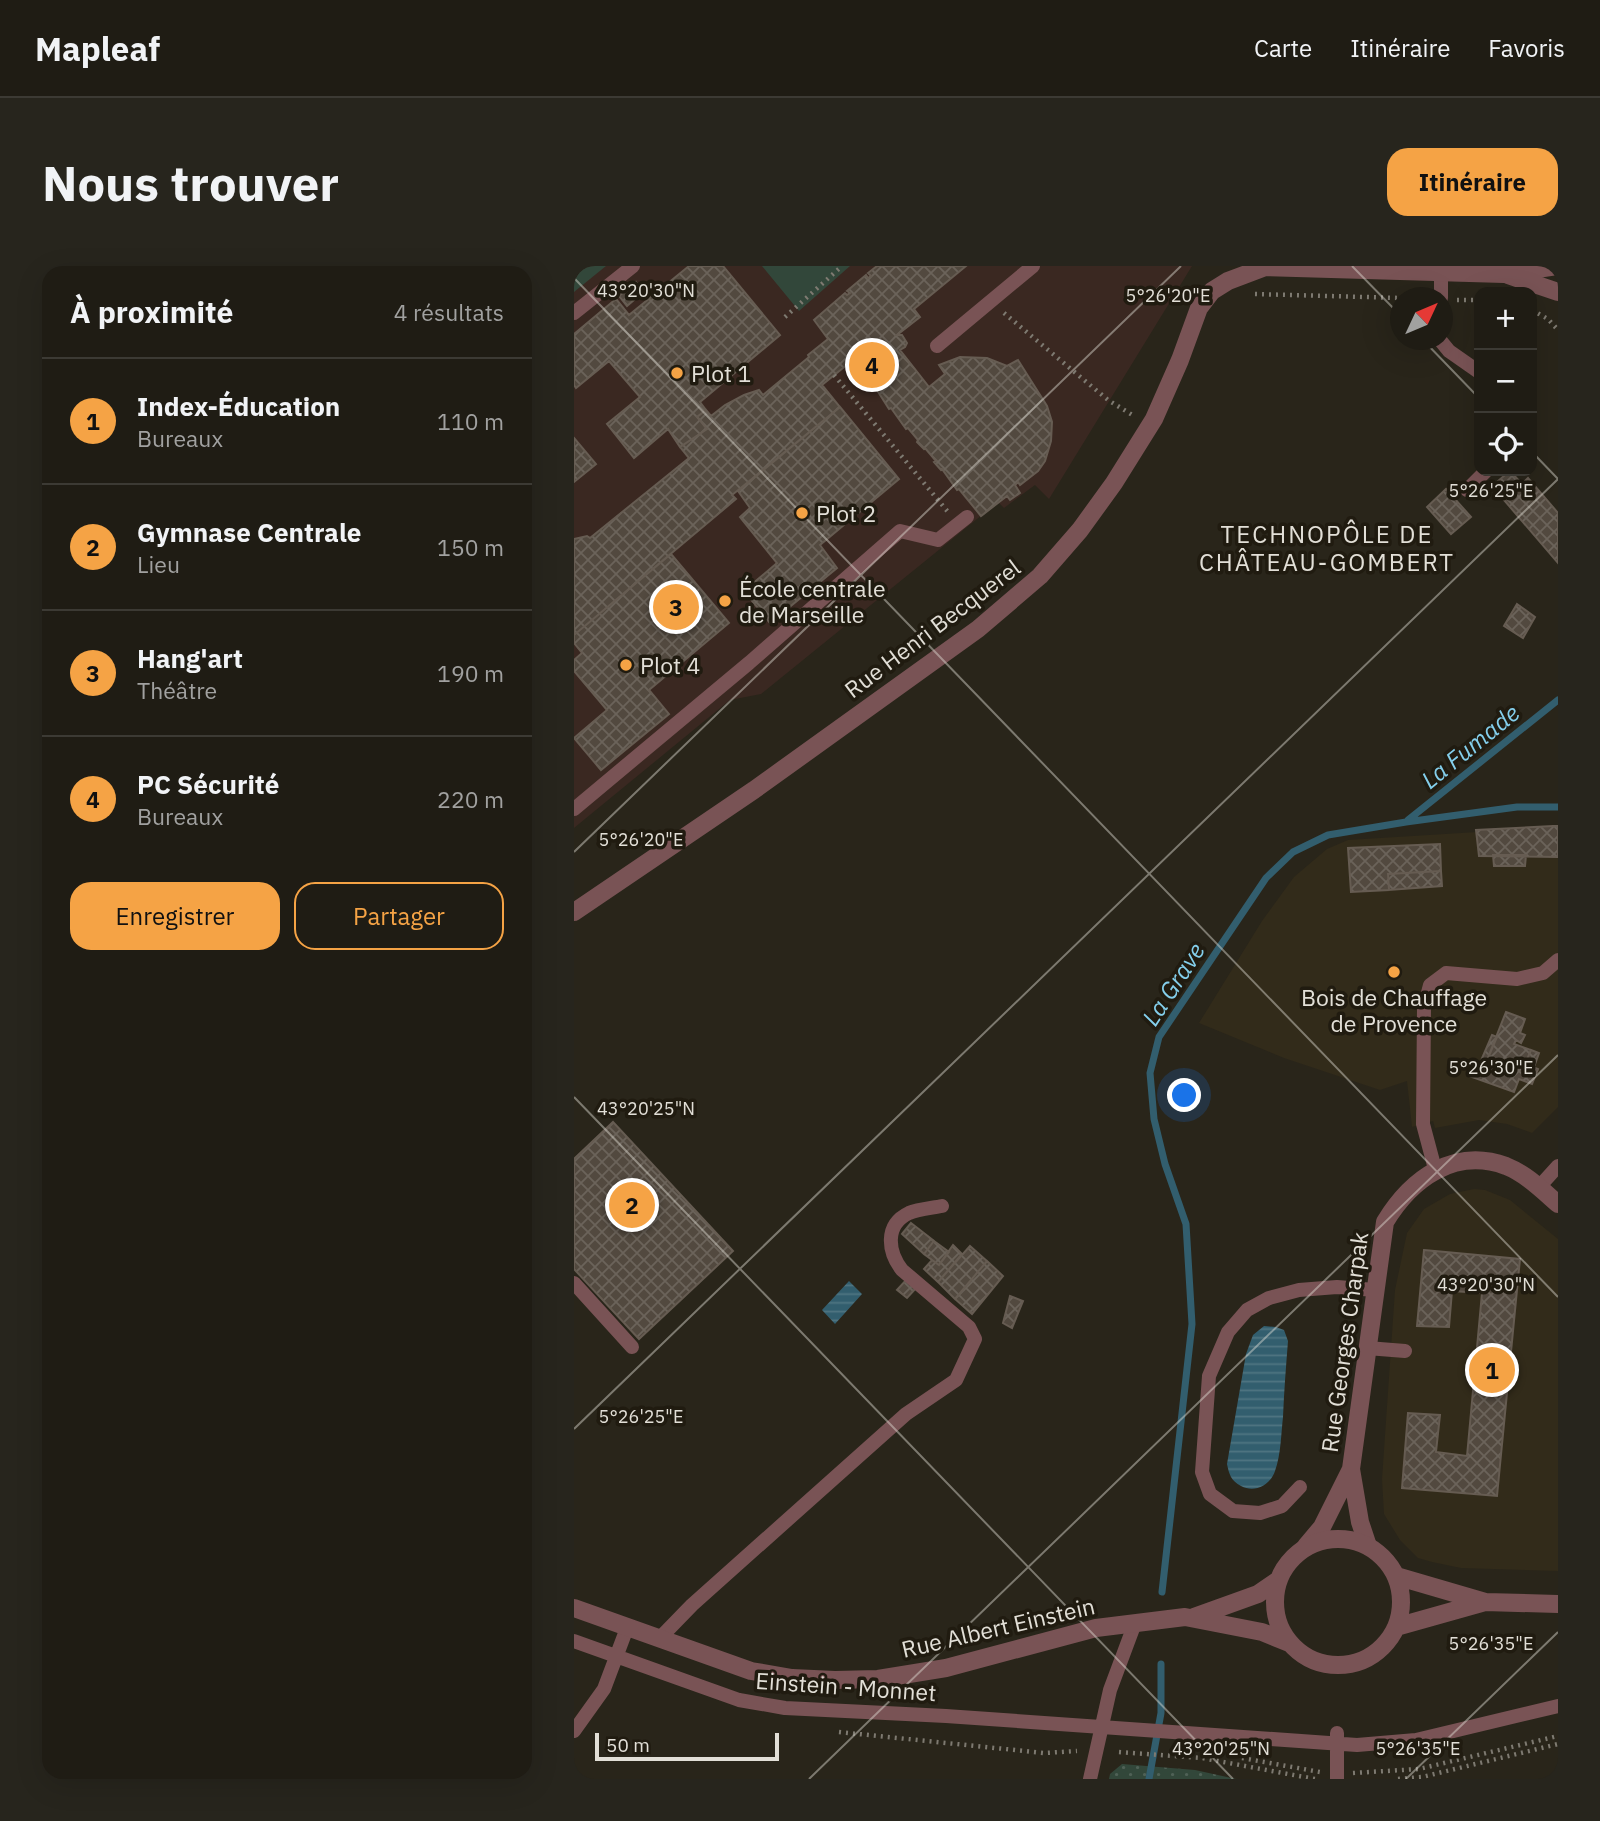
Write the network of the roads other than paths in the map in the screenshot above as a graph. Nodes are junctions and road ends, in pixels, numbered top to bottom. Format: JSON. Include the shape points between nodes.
{"nodes":[{"id":1,"x":633,"y":266,"type":"edge"},
{"id":2,"x":1033,"y":266,"type":"edge"},
{"id":3,"x":1558,"y":266,"type":"edge"},
{"id":4,"x":1441,"y":272,"type":"junction"},
{"id":5,"x":1504,"y":274,"type":"junction"},
{"id":6,"x":1441,"y":287,"type":"edge"},
{"id":7,"x":1558,"y":292,"type":"edge"},
{"id":8,"x":574,"y":313,"type":"edge"},
{"id":9,"x":937,"y":346,"type":"dead end"},
{"id":10,"x":1448,"y":350,"type":"edge"},
{"id":11,"x":1474,"y":368,"type":"edge"},
{"id":12,"x":1481,"y":476,"type":"edge"},
{"id":13,"x":1467,"y":490,"type":"dead end"},
{"id":14,"x":962,"y":521,"type":"road end"},
{"id":15,"x":574,"y":809,"type":"edge"},
{"id":16,"x":574,"y":912,"type":"edge"},
{"id":17,"x":1558,"y":960,"type":"edge"},
{"id":18,"x":1558,"y":1166,"type":"edge"},
{"id":19,"x":1435,"y":1169,"type":"junction"},
{"id":20,"x":1539,"y":1187,"type":"junction"},
{"id":21,"x":1558,"y":1204,"type":"edge"},
{"id":22,"x":942,"y":1206,"type":"dead end"},
{"id":23,"x":574,"y":1283,"type":"edge"},
{"id":24,"x":1375,"y":1290,"type":"junction"},
{"id":25,"x":632,"y":1347,"type":"dead end"},
{"id":26,"x":1367,"y":1348,"type":"junction"},
{"id":27,"x":1405,"y":1351,"type":"dead end"},
{"id":28,"x":1351,"y":1469,"type":"junction"},
{"id":29,"x":1300,"y":1487,"type":"dead end"},
{"id":30,"x":1307,"y":1546,"type":"junction"},
{"id":31,"x":1368,"y":1546,"type":"junction"},
{"id":32,"x":1396,"y":1576,"type":"junction"},
{"id":33,"x":1277,"y":1581,"type":"junction"},
{"id":34,"x":1485,"y":1602,"type":"junction"},
{"id":35,"x":1558,"y":1604,"type":"edge"},
{"id":36,"x":574,"y":1608,"type":"edge"},
{"id":37,"x":1193,"y":1617,"type":"junction"},
{"id":38,"x":1135,"y":1623,"type":"junction"},
{"id":39,"x":1396,"y":1627,"type":"junction"},
{"id":40,"x":627,"y":1628,"type":"junction"},
{"id":41,"x":659,"y":1639,"type":"junction"},
{"id":42,"x":574,"y":1640,"type":"edge"},
{"id":43,"x":1289,"y":1643,"type":"junction"},
{"id":44,"x":616,"y":1656,"type":"junction"},
{"id":45,"x":1558,"y":1706,"type":"edge"},
{"id":46,"x":1101,"y":1726,"type":"junction"},
{"id":47,"x":574,"y":1731,"type":"edge"},
{"id":48,"x":1337,"y":1738,"type":"junction"},
{"id":49,"x":1342,"y":1776,"type":"edge"},
{"id":50,"x":1090,"y":1779,"type":"edge"}],
"edges":[{"from":1,"to":8,"type":"lane"},
{"from":2,"to":9,"type":"lane"},
{"from":3,"to":5,"type":"street"},
{"from":4,"to":5,"type":"street","name":"Rue Henri Becquerel"},
{"from":4,"to":6,"type":"lane"},
{"from":4,"to":16,"type":"street","name":"Rue Henri Becquerel","via":[[1265,267],[1213,291],[1196,315],[1154,419],[1080,530],[1040,576],[978,629]]},
{"from":5,"to":7,"type":"street"},
{"from":10,"to":11,"type":"lane"},
{"from":12,"to":13,"type":"lane"},
{"from":14,"to":15,"type":"lane","via":[[938,540],[900,531]]},
{"from":17,"to":19,"type":"lane","via":[[1543,973],[1517,979],[1446,973],[1430,985],[1424,1008],[1423,1124]]},
{"from":18,"to":20,"type":"lane"},
{"from":19,"to":20,"type":"street","name":"Rue Georges Charpak","via":[[1466,1161],[1487,1162],[1506,1166]]},
{"from":19,"to":24,"type":"street","name":"Rue Georges Charpak","via":[[1412,1186],[1385,1222]]},
{"from":20,"to":21,"type":"street","name":"Rue Georges Charpak"},
{"from":22,"to":41,"type":"lane","via":[[909,1213],[894,1227],[889,1241],[893,1259],[902,1270],[968,1326],[975,1339],[956,1380],[906,1414]]},
{"from":23,"to":25,"type":"lane"},
{"from":24,"to":26,"type":"street","name":"Rue Georges Charpak"},
{"from":24,"to":29,"type":"lane","via":[[1337,1287],[1269,1298],[1247,1310],[1228,1332],[1209,1376],[1202,1472],[1210,1494],[1233,1511],[1260,1513],[1282,1506]]},
{"from":26,"to":27,"type":"lane"},
{"from":26,"to":28,"type":"street","name":"Rue Georges Charpak"},
{"from":28,"to":30,"type":"street","via":[[1322,1527]]},
{"from":28,"to":31,"type":"street"},
{"from":30,"to":31,"type":"street","via":[[1326,1539],[1348,1539]]},
{"from":30,"to":33,"type":"street","via":[[1294,1555]]},
{"from":31,"to":32,"type":"street"},
{"from":32,"to":34,"type":"street"},
{"from":32,"to":39,"type":"street","via":[[1401,1610]]},
{"from":33,"to":37,"type":"street","name":"Rue Albert Einstein","via":[[1258,1594]]},
{"from":33,"to":43,"type":"street","via":[[1278,1624]]},
{"from":34,"to":35,"type":"street"},
{"from":34,"to":39,"type":"street"},
{"from":36,"to":40,"type":"street","name":"Rue Albert Einstein"},
{"from":37,"to":38,"type":"street","name":"Rue Albert Einstein"},
{"from":37,"to":43,"type":"street","name":"Rue Albert Einstein","via":[[1262,1632]]},
{"from":38,"to":41,"type":"street","name":"Rue Albert Einstein","via":[[1096,1628],[946,1668],[878,1679],[792,1678],[751,1671]]},
{"from":38,"to":46,"type":"lane"},
{"from":39,"to":43,"type":"street","via":[[1375,1653],[1345,1665],[1324,1664]]},
{"from":40,"to":41,"type":"street","name":"Rue Albert Einstein"},
{"from":40,"to":44,"type":"lane"},
{"from":42,"to":44,"type":"lane","name":"Einstein - Monnet"},
{"from":44,"to":46,"type":"lane","name":"Einstein - Monnet","via":[[739,1700],[785,1708]]},
{"from":44,"to":47,"type":"lane","via":[[604,1689]]},
{"from":45,"to":48,"type":"lane","name":"Einstein - Monnet","via":[[1416,1740],[1357,1745]]},
{"from":46,"to":48,"type":"lane","name":"Einstein - Monnet"},
{"from":46,"to":50,"type":"lane"},
{"from":48,"to":49,"type":"lane"}]}
